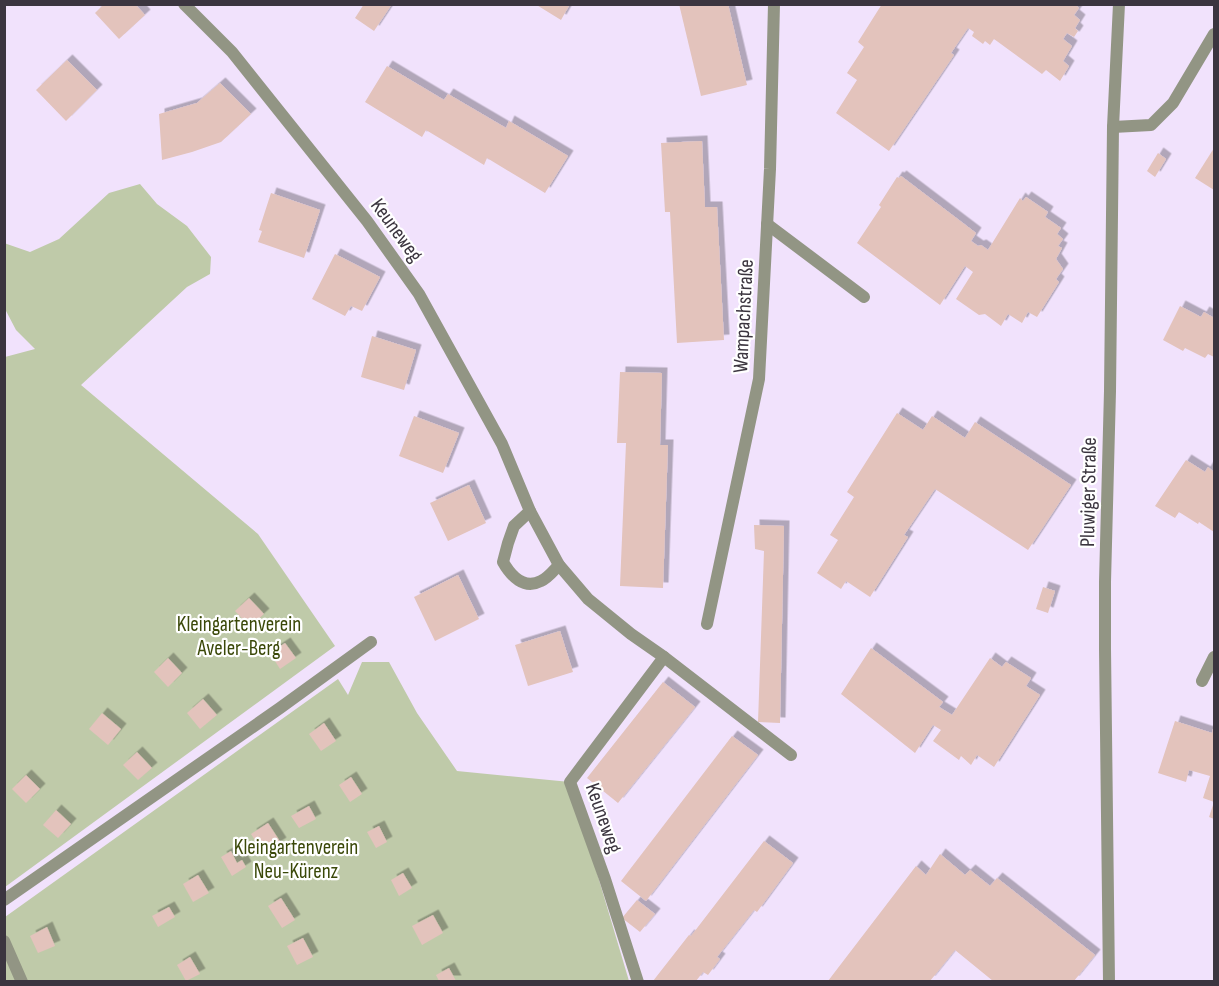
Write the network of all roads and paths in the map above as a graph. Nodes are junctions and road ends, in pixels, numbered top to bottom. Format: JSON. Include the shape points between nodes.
{"nodes":[{"id":1,"x":184,"y":4,"type":"edge"},
{"id":2,"x":774,"y":4,"type":"edge"},
{"id":3,"x":1119,"y":4,"type":"edge"},
{"id":4,"x":1215,"y":34,"type":"edge"},
{"id":5,"x":1113,"y":127,"type":"junction"},
{"id":6,"x":767,"y":224,"type":"junction"},
{"id":7,"x":864,"y":297,"type":"dead end"},
{"id":8,"x":530,"y":511,"type":"junction"},
{"id":9,"x":559,"y":565,"type":"junction"},
{"id":10,"x":707,"y":624,"type":"dead end"},
{"id":11,"x":371,"y":642,"type":"dead end"},
{"id":12,"x":664,"y":657,"type":"junction"},
{"id":13,"x":1214,"y":659,"type":"edge"},
{"id":14,"x":1202,"y":681,"type":"dead end"},
{"id":15,"x":791,"y":755,"type":"dead end"},
{"id":16,"x":4,"y":900,"type":"edge"},
{"id":17,"x":4,"y":941,"type":"edge"},
{"id":18,"x":22,"y":981,"type":"edge"},
{"id":19,"x":638,"y":981,"type":"edge"},
{"id":20,"x":1109,"y":981,"type":"edge"}],
"edges":[{"from":1,"to":8,"type":"street","name":"Keuneweg","via":[[232,52],[368,221],[413,285],[502,444]]},
{"from":2,"to":6,"type":"street","name":"Wampachstraße"},
{"from":3,"to":5,"type":"street","name":"Pluwiger Straße"},
{"from":4,"to":5,"type":"street","via":[[1173,103],[1151,125]]},
{"from":5,"to":20,"type":"street","name":"Pluwiger Straße","via":[[1105,638]]},
{"from":6,"to":7,"type":"street"},
{"from":6,"to":10,"type":"street","name":"Wampachstraße","via":[[759,379]]},
{"from":8,"to":9,"type":"street","name":"Keuneweg"},
{"from":8,"to":9,"type":"street","via":[[514,526],[503,562],[510,574],[531,585]]},
{"from":9,"to":12,"type":"street","name":"Keuneweg","via":[[588,599]]},
{"from":11,"to":16,"type":"street"},
{"from":12,"to":15,"type":"street","name":"Keuneweg"},
{"from":12,"to":19,"type":"street","name":"Keuneweg","via":[[570,782]]},
{"from":13,"to":14,"type":"street"},
{"from":17,"to":18,"type":"street"}]}
